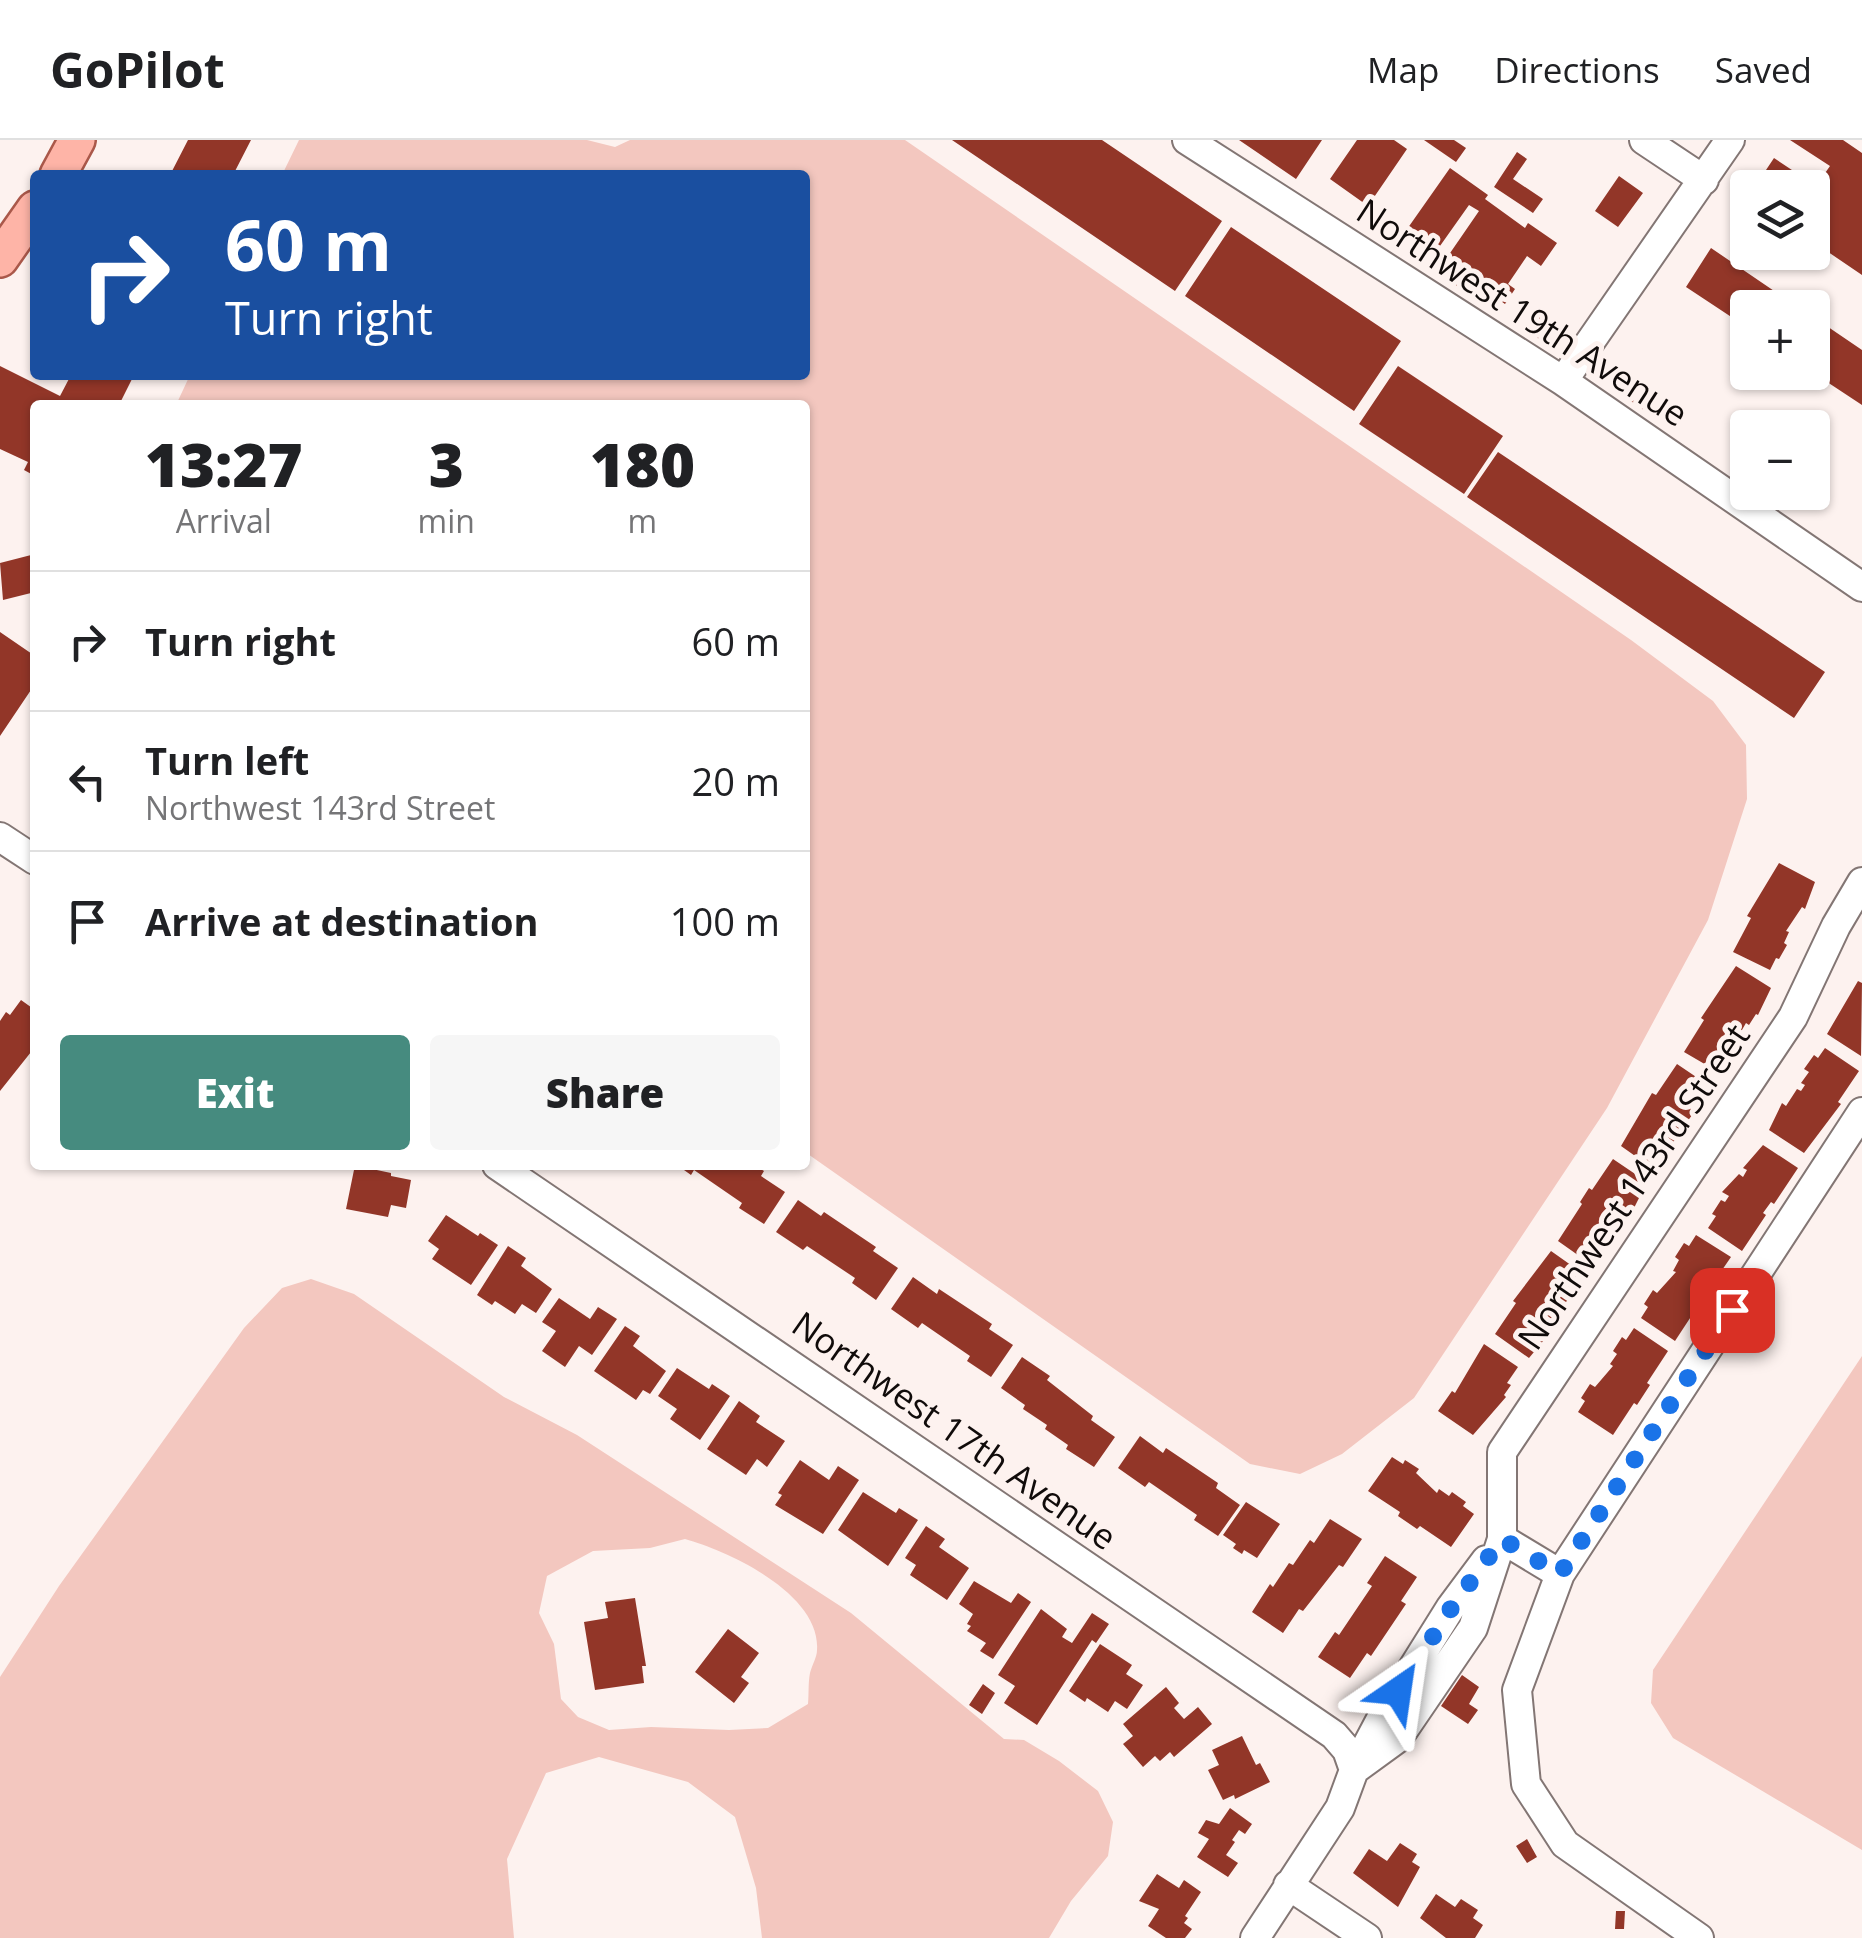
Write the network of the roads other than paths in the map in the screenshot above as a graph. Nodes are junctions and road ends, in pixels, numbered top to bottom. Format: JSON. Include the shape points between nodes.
{"nodes":[{"id":1,"x":77,"y":140,"type":"edge"},
{"id":2,"x":1188,"y":140,"type":"edge"},
{"id":3,"x":1644,"y":140,"type":"edge"},
{"id":4,"x":1730,"y":140,"type":"edge"},
{"id":5,"x":61,"y":170,"type":"edge"},
{"id":6,"x":1704,"y":180,"type":"junction"},
{"id":7,"x":30,"y":215,"type":"edge"},
{"id":8,"x":0,"y":259,"type":"edge"},
{"id":9,"x":1563,"y":381,"type":"junction"},
{"id":10,"x":1862,"y":587,"type":"edge"},
{"id":11,"x":0,"y":837,"type":"edge"},
{"id":12,"x":30,"y":857,"type":"edge"},
{"id":13,"x":1862,"y":882,"type":"edge"},
{"id":14,"x":1862,"y":1112,"type":"edge"},
{"id":15,"x":504,"y":1170,"type":"edge"},
{"id":16,"x":1502,"y":1539,"type":"junction"},
{"id":17,"x":1560,"y":1574,"type":"junction"},
{"id":18,"x":1354,"y":1770,"type":"junction"},
{"id":19,"x":1288,"y":1885,"type":"junction"},
{"id":20,"x":1255,"y":1938,"type":"edge"},
{"id":21,"x":1367,"y":1938,"type":"edge"},
{"id":22,"x":1699,"y":1938,"type":"edge"}],
"edges":[{"from":1,"to":5,"type":"main road"},
{"from":2,"to":9,"type":"street","name":"Northwest 19th Avenue"},
{"from":3,"to":6,"type":"street"},
{"from":4,"to":6,"type":"street"},
{"from":6,"to":9,"type":"street"},
{"from":7,"to":8,"type":"main road"},
{"from":9,"to":10,"type":"street","name":"Northwest 19th Avenue"},
{"from":11,"to":12,"type":"street"},
{"from":13,"to":16,"type":"street","name":"Northwest 143rd Street","via":[[1793,1016],[1502,1452]]},
{"from":14,"to":17,"type":"street"},
{"from":15,"to":18,"type":"street","name":"Northwest 17th Avenue","via":[[1334,1735]]},
{"from":16,"to":17,"type":"street"},
{"from":16,"to":18,"type":"street","via":[[1452,1607]]},
{"from":17,"to":22,"type":"street","via":[[1517,1690],[1526,1784],[1565,1844]]},
{"from":18,"to":19,"type":"street","via":[[1340,1808]]},
{"from":19,"to":20,"type":"street"},
{"from":19,"to":21,"type":"street"}]}
